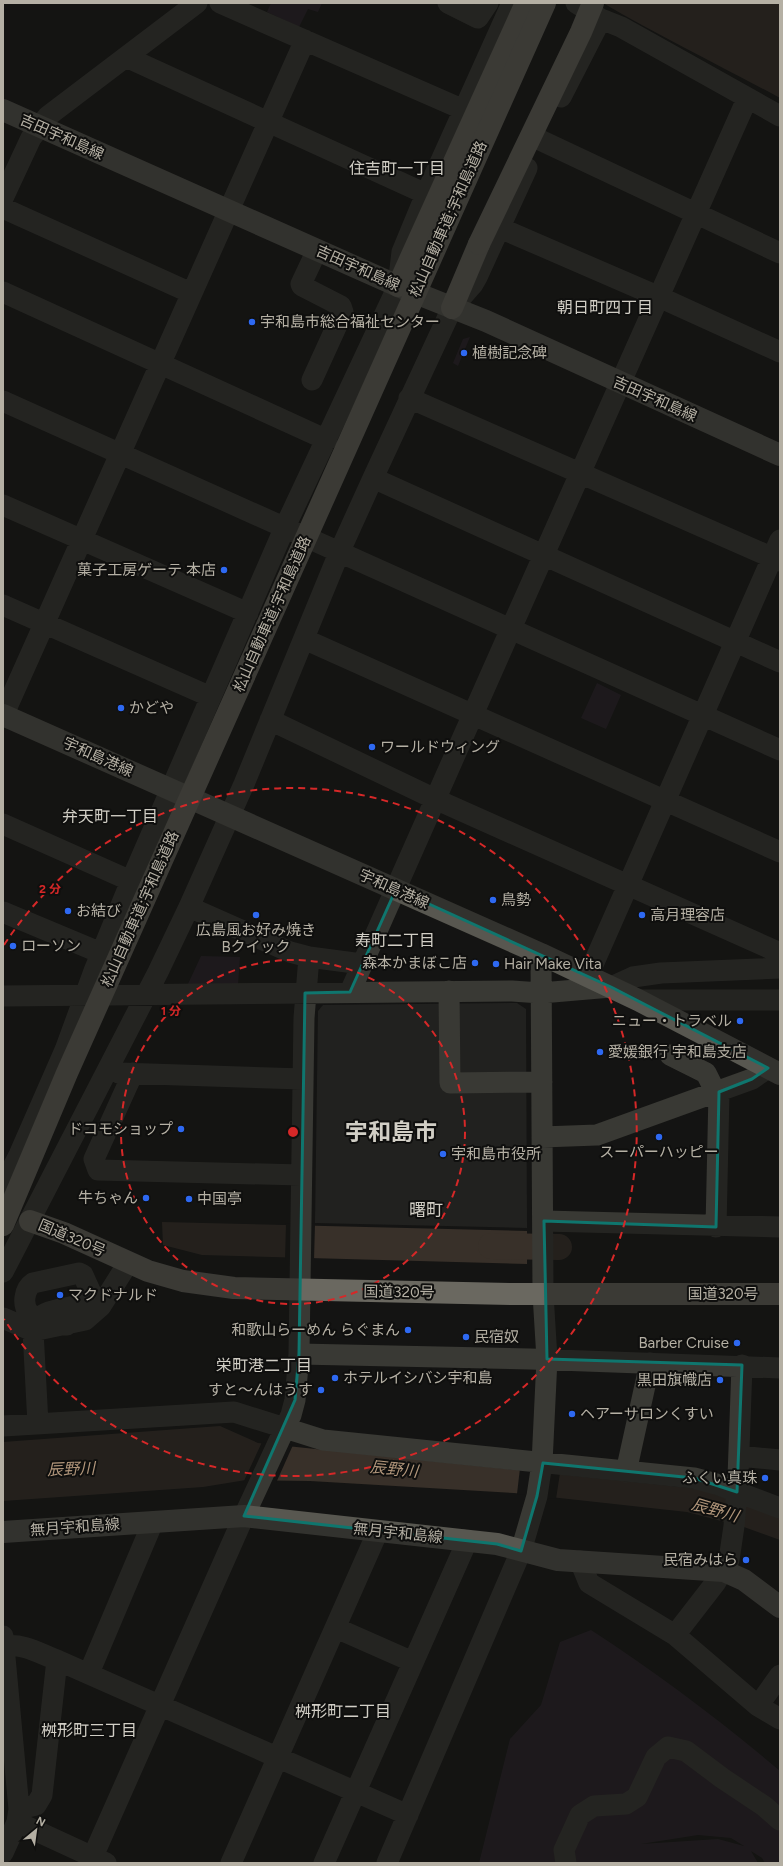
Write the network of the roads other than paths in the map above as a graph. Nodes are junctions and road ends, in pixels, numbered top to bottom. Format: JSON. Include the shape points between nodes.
{"nodes":[{"id":1,"x":197,"y":3,"type":"edge"},
{"id":2,"x":220,"y":3,"type":"edge"},
{"id":3,"x":448,"y":3,"type":"edge"},
{"id":4,"x":488,"y":3,"type":"edge"},
{"id":5,"x":512,"y":3,"type":"edge"},
{"id":6,"x":526,"y":3,"type":"edge"},
{"id":7,"x":544,"y":3,"type":"edge"},
{"id":8,"x":576,"y":3,"type":"edge"},
{"id":9,"x":597,"y":11,"type":"edge"},
{"id":10,"x":305,"y":40,"type":"junction"},
{"id":11,"x":126,"y":57,"type":"junction"},
{"id":12,"x":747,"y":98,"type":"junction"},
{"id":13,"x":3,"y":110,"type":"edge"},
{"id":14,"x":464,"y":110,"type":"junction"},
{"id":15,"x":780,"y":116,"type":"edge"},
{"id":16,"x":268,"y":123,"type":"junction"},
{"id":17,"x":39,"y":126,"type":"junction"},
{"id":18,"x":540,"y":140,"type":"junction"},
{"id":19,"x":426,"y":194,"type":"junction"},
{"id":20,"x":3,"y":198,"type":"edge"},
{"id":21,"x":3,"y":208,"type":"edge"},
{"id":22,"x":228,"y":211,"type":"junction"},
{"id":23,"x":695,"y":214,"type":"junction"},
{"id":24,"x":500,"y":228,"type":"junction"},
{"id":25,"x":317,"y":250,"type":"junction"},
{"id":26,"x":780,"y":253,"type":"edge"},
{"id":27,"x":398,"y":286,"type":"junction"},
{"id":28,"x":3,"y":292,"type":"edge"},
{"id":29,"x":191,"y":293,"type":"junction"},
{"id":30,"x":657,"y":296,"type":"junction"},
{"id":31,"x":452,"y":308,"type":"junction"},
{"id":32,"x":780,"y":352,"type":"edge"},
{"id":33,"x":160,"y":363,"type":"junction"},
{"id":34,"x":312,"y":380,"type":"dead end"},
{"id":35,"x":619,"y":383,"type":"junction"},
{"id":36,"x":410,"y":398,"type":"junction"},
{"id":37,"x":3,"y":401,"type":"edge"},
{"id":38,"x":327,"y":440,"type":"junction"},
{"id":39,"x":120,"y":454,"type":"junction"},
{"id":40,"x":780,"y":455,"type":"edge"},
{"id":41,"x":580,"y":474,"type":"junction"},
{"id":42,"x":373,"y":478,"type":"junction"},
{"id":43,"x":3,"y":504,"type":"edge"},
{"id":44,"x":284,"y":529,"type":"junction"},
{"id":45,"x":82,"y":540,"type":"junction"},
{"id":46,"x":339,"y":553,"type":"junction"},
{"id":47,"x":777,"y":553,"type":"edge"},
{"id":48,"x":544,"y":555,"type":"junction"},
{"id":49,"x":3,"y":605,"type":"edge"},
{"id":50,"x":248,"y":613,"type":"junction"},
{"id":51,"x":44,"y":623,"type":"junction"},
{"id":52,"x":510,"y":630,"type":"junction"},
{"id":53,"x":304,"y":639,"type":"junction"},
{"id":54,"x":735,"y":642,"type":"junction"},
{"id":55,"x":780,"y":662,"type":"edge"},
{"id":56,"x":211,"y":698,"type":"junction"},
{"id":57,"x":3,"y":715,"type":"edge"},
{"id":58,"x":472,"y":715,"type":"junction"},
{"id":59,"x":703,"y":715,"type":"junction"},
{"id":60,"x":270,"y":720,"type":"junction"},
{"id":61,"x":780,"y":750,"type":"edge"},
{"id":62,"x":171,"y":790,"type":"junction"},
{"id":63,"x":435,"y":799,"type":"junction"},
{"id":64,"x":664,"y":801,"type":"junction"},
{"id":65,"x":231,"y":815,"type":"junction"},
{"id":66,"x":3,"y":824,"type":"edge"},
{"id":67,"x":780,"y":852,"type":"edge"},
{"id":68,"x":131,"y":881,"type":"junction"},
{"id":69,"x":629,"y":884,"type":"junction"},
{"id":70,"x":396,"y":889,"type":"junction"},
{"id":71,"x":189,"y":907,"type":"junction"},
{"id":72,"x":3,"y":912,"type":"edge"},
{"id":73,"x":101,"y":953,"type":"junction"},
{"id":74,"x":780,"y":953,"type":"edge"},
{"id":75,"x":541,"y":954,"type":"junction"},
{"id":76,"x":309,"y":957,"type":"junction"},
{"id":77,"x":362,"y":964,"type":"junction"},
{"id":78,"x":780,"y":968,"type":"edge"},
{"id":79,"x":588,"y":976,"type":"junction"},
{"id":80,"x":610,"y":987,"type":"junction"},
{"id":81,"x":449,"y":991,"type":"junction"},
{"id":82,"x":350,"y":992,"type":"junction"},
{"id":83,"x":305,"y":993,"type":"junction"},
{"id":84,"x":541,"y":993,"type":"junction"},
{"id":85,"x":146,"y":995,"type":"junction"},
{"id":86,"x":3,"y":996,"type":"edge"},
{"id":87,"x":85,"y":996,"type":"junction"},
{"id":88,"x":638,"y":1000,"type":"junction"},
{"id":89,"x":780,"y":1000,"type":"edge"},
{"id":90,"x":670,"y":1055,"type":"dead end"},
{"id":91,"x":774,"y":1071,"type":"edge"},
{"id":92,"x":106,"y":1072,"type":"junction"},
{"id":93,"x":133,"y":1073,"type":"junction"},
{"id":94,"x":303,"y":1078,"type":"junction"},
{"id":95,"x":542,"y":1082,"type":"junction"},
{"id":96,"x":717,"y":1092,"type":"junction"},
{"id":97,"x":542,"y":1137,"type":"junction"},
{"id":98,"x":70,"y":1143,"type":"junction"},
{"id":99,"x":95,"y":1156,"type":"junction"},
{"id":100,"x":301,"y":1175,"type":"junction"},
{"id":101,"x":3,"y":1186,"type":"edge"},
{"id":102,"x":3,"y":1212,"type":"edge"},
{"id":103,"x":30,"y":1221,"type":"junction"},
{"id":104,"x":3,"y":1225,"type":"edge"},
{"id":105,"x":544,"y":1226,"type":"junction"},
{"id":106,"x":716,"y":1227,"type":"junction"},
{"id":107,"x":780,"y":1227,"type":"edge"},
{"id":108,"x":128,"y":1263,"type":"junction"},
{"id":109,"x":3,"y":1272,"type":"edge"},
{"id":110,"x":299,"y":1289,"type":"junction"},
{"id":111,"x":543,"y":1294,"type":"junction"},
{"id":112,"x":780,"y":1294,"type":"edge"},
{"id":113,"x":22,"y":1319,"type":"edge"},
{"id":114,"x":300,"y":1354,"type":"junction"},
{"id":115,"x":547,"y":1359,"type":"junction"},
{"id":116,"x":650,"y":1362,"type":"junction"},
{"id":117,"x":742,"y":1365,"type":"junction"},
{"id":118,"x":780,"y":1368,"type":"edge"},
{"id":119,"x":38,"y":1424,"type":"junction"},
{"id":120,"x":3,"y":1426,"type":"edge"},
{"id":121,"x":281,"y":1436,"type":"junction"},
{"id":122,"x":739,"y":1456,"type":"junction"},
{"id":123,"x":780,"y":1460,"type":"edge"},
{"id":124,"x":542,"y":1466,"type":"junction"},
{"id":125,"x":626,"y":1472,"type":"junction"},
{"id":126,"x":737,"y":1496,"type":"junction"},
{"id":127,"x":780,"y":1508,"type":"edge"},
{"id":128,"x":244,"y":1516,"type":"junction"},
{"id":129,"x":152,"y":1522,"type":"junction"},
{"id":130,"x":378,"y":1531,"type":"junction"},
{"id":131,"x":3,"y":1532,"type":"edge"},
{"id":132,"x":463,"y":1540,"type":"junction"},
{"id":133,"x":521,"y":1551,"type":"junction"},
{"id":134,"x":580,"y":1561,"type":"junction"},
{"id":135,"x":724,"y":1571,"type":"junction"},
{"id":136,"x":780,"y":1607,"type":"edge"},
{"id":137,"x":336,"y":1628,"type":"junction"},
{"id":138,"x":675,"y":1635,"type":"junction"},
{"id":139,"x":4,"y":1641,"type":"edge"},
{"id":140,"x":57,"y":1660,"type":"junction"},
{"id":141,"x":413,"y":1662,"type":"junction"},
{"id":142,"x":89,"y":1673,"type":"junction"},
{"id":143,"x":780,"y":1675,"type":"edge"},
{"id":144,"x":160,"y":1706,"type":"junction"},
{"id":145,"x":758,"y":1706,"type":"junction"},
{"id":146,"x":6,"y":1709,"type":"edge"},
{"id":147,"x":780,"y":1719,"type":"edge"},
{"id":148,"x":278,"y":1758,"type":"junction"},
{"id":149,"x":355,"y":1792,"type":"junction"},
{"id":150,"x":14,"y":1804,"type":"edge"},
{"id":151,"x":408,"y":1815,"type":"junction"},
{"id":152,"x":780,"y":1820,"type":"edge"},
{"id":153,"x":3,"y":1853,"type":"edge"},
{"id":154,"x":96,"y":1861,"type":"edge"},
{"id":155,"x":231,"y":1863,"type":"edge"},
{"id":156,"x":324,"y":1863,"type":"edge"},
{"id":157,"x":387,"y":1863,"type":"edge"},
{"id":158,"x":566,"y":1863,"type":"edge"}],
"edges":[{"from":1,"to":11,"type":"street"},
{"from":2,"to":10,"type":"street"},
{"from":3,"to":4,"type":"street","via":[[478,18]]},
{"from":5,"to":14,"type":"street"},
{"from":6,"to":27,"type":"highway"},
{"from":7,"to":104,"type":"highway","name":"松山自動車道;宇和島道路","bridge":true,"via":[[67,1073]]},
{"from":8,"to":9,"type":"street"},
{"from":9,"to":12,"type":"street"},
{"from":9,"to":18,"type":"street"},
{"from":9,"to":31,"type":"highway","bridge":true,"via":[[577,39],[479,244]]},
{"from":10,"to":14,"type":"street"},
{"from":10,"to":16,"type":"street"},
{"from":11,"to":16,"type":"street"},
{"from":11,"to":17,"type":"street","via":[[48,116]]},
{"from":12,"to":15,"type":"street"},
{"from":12,"to":23,"type":"street"},
{"from":13,"to":17,"type":"main road","name":"吉田宇和島線"},
{"from":14,"to":19,"type":"street"},
{"from":16,"to":19,"type":"street"},
{"from":16,"to":22,"type":"street"},
{"from":17,"to":20,"type":"street"},
{"from":17,"to":22,"type":"main road","name":"吉田宇和島線"},
{"from":18,"to":23,"type":"street"},
{"from":18,"to":24,"type":"street"},
{"from":19,"to":27,"type":"street","via":[[402,252]]},
{"from":21,"to":29,"type":"street"},
{"from":22,"to":25,"type":"main road","name":"吉田宇和島線"},
{"from":22,"to":29,"type":"street"},
{"from":23,"to":26,"type":"street"},
{"from":23,"to":30,"type":"street"},
{"from":24,"to":30,"type":"street"},
{"from":24,"to":31,"type":"street","via":[[473,284]]},
{"from":25,"to":27,"type":"main road","name":"吉田宇和島線"},
{"from":25,"to":34,"type":"street","via":[[301,284],[341,306],[343,312]]},
{"from":27,"to":31,"type":"main road","name":"吉田宇和島線"},
{"from":27,"to":38,"type":"street"},
{"from":28,"to":33,"type":"street"},
{"from":29,"to":33,"type":"street"},
{"from":30,"to":32,"type":"street"},
{"from":30,"to":35,"type":"street"},
{"from":31,"to":35,"type":"main road","name":"吉田宇和島線","via":[[486,321]]},
{"from":31,"to":36,"type":"street"},
{"from":33,"to":38,"type":"street"},
{"from":33,"to":39,"type":"street"},
{"from":35,"to":40,"type":"main road","name":"吉田宇和島線"},
{"from":35,"to":41,"type":"street"},
{"from":36,"to":41,"type":"street"},
{"from":36,"to":42,"type":"street"},
{"from":37,"to":39,"type":"street"},
{"from":38,"to":44,"type":"street"},
{"from":39,"to":44,"type":"street"},
{"from":39,"to":45,"type":"street"},
{"from":41,"to":47,"type":"street"},
{"from":41,"to":48,"type":"street"},
{"from":42,"to":46,"type":"street"},
{"from":42,"to":48,"type":"street"},
{"from":43,"to":45,"type":"street"},
{"from":44,"to":46,"type":"street"},
{"from":44,"to":50,"type":"street"},
{"from":45,"to":50,"type":"street"},
{"from":45,"to":51,"type":"street"},
{"from":46,"to":52,"type":"street"},
{"from":46,"to":53,"type":"street"},
{"from":47,"to":54,"type":"street"},
{"from":48,"to":52,"type":"street"},
{"from":48,"to":54,"type":"street"},
{"from":49,"to":51,"type":"street"},
{"from":50,"to":56,"type":"street"},
{"from":51,"to":56,"type":"street"},
{"from":51,"to":57,"type":"street"},
{"from":52,"to":58,"type":"street"},
{"from":52,"to":59,"type":"street"},
{"from":53,"to":58,"type":"street"},
{"from":53,"to":60,"type":"street"},
{"from":54,"to":55,"type":"street"},
{"from":54,"to":59,"type":"street"},
{"from":56,"to":62,"type":"street"},
{"from":57,"to":62,"type":"main road","name":"宇和島港線"},
{"from":58,"to":63,"type":"street"},
{"from":58,"to":64,"type":"street"},
{"from":59,"to":61,"type":"street"},
{"from":59,"to":64,"type":"street"},
{"from":60,"to":63,"type":"street"},
{"from":60,"to":65,"type":"street"},
{"from":62,"to":65,"type":"main road","name":"宇和島港線"},
{"from":62,"to":68,"type":"street"},
{"from":63,"to":69,"type":"street"},
{"from":63,"to":70,"type":"street"},
{"from":64,"to":67,"type":"street"},
{"from":64,"to":69,"type":"street"},
{"from":65,"to":70,"type":"main road","name":"宇和島港線"},
{"from":65,"to":71,"type":"street"},
{"from":66,"to":68,"type":"street"},
{"from":68,"to":73,"type":"street"},
{"from":69,"to":74,"type":"street"},
{"from":69,"to":79,"type":"street"},
{"from":70,"to":75,"type":"main road","name":"宇和島港線"},
{"from":70,"to":77,"type":"street"},
{"from":71,"to":76,"type":"street","via":[[290,952]]},
{"from":71,"to":85,"type":"street"},
{"from":72,"to":73,"type":"street"},
{"from":73,"to":87,"type":"street"},
{"from":75,"to":79,"type":"main road","name":"宇和島港線"},
{"from":75,"to":84,"type":"street"},
{"from":76,"to":77,"type":"street"},
{"from":76,"to":83,"type":"street"},
{"from":77,"to":82,"type":"street"},
{"from":78,"to":80,"type":"street","via":[[662,973],[633,977]]},
{"from":79,"to":80,"type":"main road","name":"宇和島港線"},
{"from":80,"to":84,"type":"street"},
{"from":80,"to":88,"type":"main road","name":"宇和島港線"},
{"from":81,"to":82,"type":"street"},
{"from":81,"to":84,"type":"street"},
{"from":81,"to":95,"type":"street","via":[[450,1083]]},
{"from":82,"to":83,"type":"street"},
{"from":83,"to":85,"type":"street"},
{"from":83,"to":94,"type":"street"},
{"from":84,"to":95,"type":"street"},
{"from":85,"to":87,"type":"street"},
{"from":85,"to":92,"type":"street"},
{"from":86,"to":87,"type":"street"},
{"from":87,"to":101,"type":"street","via":[[65,1050]]},
{"from":88,"to":89,"type":"street"},
{"from":88,"to":91,"type":"main road","name":"宇和島港線"},
{"from":90,"to":96,"type":"street","via":[[706,1073]]},
{"from":91,"to":96,"type":"street"},
{"from":92,"to":93,"type":"street"},
{"from":92,"to":98,"type":"street"},
{"from":93,"to":94,"type":"street"},
{"from":93,"to":99,"type":"street"},
{"from":94,"to":100,"type":"street"},
{"from":95,"to":97,"type":"street"},
{"from":96,"to":97,"type":"street","via":[[597,1135]]},
{"from":96,"to":106,"type":"street"},
{"from":97,"to":105,"type":"street"},
{"from":98,"to":99,"type":"street"},
{"from":98,"to":103,"type":"street"},
{"from":99,"to":100,"type":"street","via":[[98,1170]]},
{"from":100,"to":110,"type":"street"},
{"from":102,"to":103,"type":"street"},
{"from":103,"to":108,"type":"highway","name":"国道320号","via":[[64,1233]]},
{"from":103,"to":109,"type":"street"},
{"from":105,"to":106,"type":"street"},
{"from":105,"to":111,"type":"street"},
{"from":106,"to":107,"type":"street"},
{"from":108,"to":110,"type":"highway","name":"国道320号","via":[[148,1271],[198,1283],[234,1288]]},
{"from":108,"to":113,"type":"street","via":[[101,1306],[85,1320],[67,1325]]},
{"from":110,"to":111,"type":"highway","name":"国道320号"},
{"from":110,"to":114,"type":"street"},
{"from":111,"to":112,"type":"highway","name":"国道320号"},
{"from":111,"to":115,"type":"street"},
{"from":113,"to":119,"type":"street"},
{"from":114,"to":115,"type":"street"},
{"from":114,"to":121,"type":"street","via":[[295,1400]]},
{"from":115,"to":116,"type":"street"},
{"from":115,"to":124,"type":"street"},
{"from":116,"to":117,"type":"street"},
{"from":116,"to":125,"type":"street"},
{"from":117,"to":118,"type":"street"},
{"from":117,"to":122,"type":"street"},
{"from":119,"to":120,"type":"street"},
{"from":119,"to":121,"type":"street","via":[[234,1412]]},
{"from":121,"to":124,"type":"street"},
{"from":121,"to":128,"type":"street"},
{"from":122,"to":123,"type":"street"},
{"from":122,"to":126,"type":"street"},
{"from":124,"to":125,"type":"street"},
{"from":124,"to":133,"type":"street","via":[[537,1496]]},
{"from":125,"to":126,"type":"street","via":[[694,1478]]},
{"from":126,"to":127,"type":"street"},
{"from":126,"to":135,"type":"street","via":[[729,1560]]},
{"from":128,"to":129,"type":"main road","name":"無月宇和島線"},
{"from":128,"to":130,"type":"main road","name":"無月宇和島線"},
{"from":128,"to":144,"type":"street"},
{"from":129,"to":131,"type":"main road","name":"無月宇和島線"},
{"from":129,"to":142,"type":"street"},
{"from":130,"to":132,"type":"main road","name":"無月宇和島線"},
{"from":130,"to":137,"type":"street"},
{"from":132,"to":133,"type":"main road","name":"無月宇和島線","via":[[497,1544]]},
{"from":132,"to":141,"type":"street","via":[[464,1548]]},
{"from":133,"to":134,"type":"main road","name":"無月宇和島線","via":[[558,1560]]},
{"from":133,"to":151,"type":"street"},
{"from":134,"to":135,"type":"main road","name":"無月宇和島線"},
{"from":134,"to":138,"type":"street","via":[[589,1583]]},
{"from":135,"to":136,"type":"main road","name":"無月宇和島線","via":[[744,1580]]},
{"from":135,"to":138,"type":"street"},
{"from":137,"to":141,"type":"street"},
{"from":137,"to":148,"type":"street"},
{"from":138,"to":145,"type":"street"},
{"from":139,"to":140,"type":"street"},
{"from":139,"to":146,"type":"street"},
{"from":140,"to":142,"type":"street"},
{"from":140,"to":150,"type":"street","via":[[42,1795],[36,1805]]},
{"from":141,"to":149,"type":"street"},
{"from":142,"to":144,"type":"street"},
{"from":143,"to":145,"type":"street"},
{"from":144,"to":148,"type":"street"},
{"from":144,"to":154,"type":"street"},
{"from":145,"to":147,"type":"street"},
{"from":146,"to":150,"type":"street"},
{"from":148,"to":149,"type":"street"},
{"from":148,"to":155,"type":"street"},
{"from":149,"to":151,"type":"street"},
{"from":149,"to":156,"type":"street"},
{"from":150,"to":153,"type":"street"},
{"from":150,"to":154,"type":"street"},
{"from":151,"to":157,"type":"street"},
{"from":152,"to":158,"type":"street","via":[[686,1751],[668,1747],[656,1757],[637,1797],[626,1804],[594,1806],[580,1815],[564,1850]]}]}
